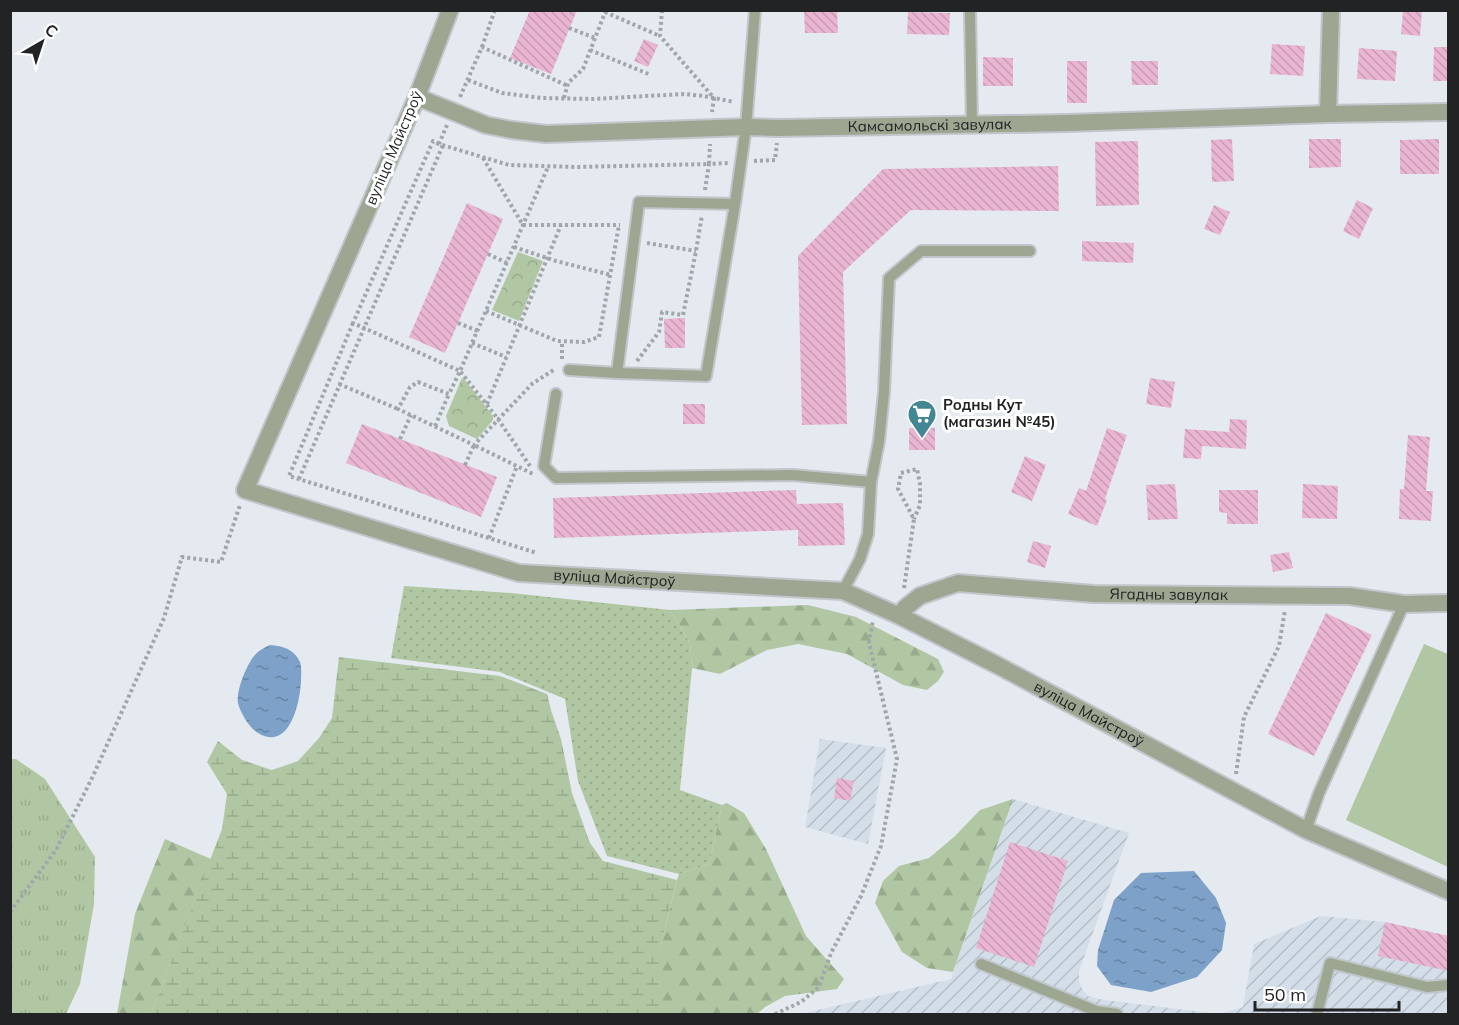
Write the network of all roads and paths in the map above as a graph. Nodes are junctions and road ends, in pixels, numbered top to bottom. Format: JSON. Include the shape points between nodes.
{"nodes":[{"id":1,"x":450,"y":10,"type":"edge"},
{"id":2,"x":495,"y":10,"type":"edge"},
{"id":3,"x":755,"y":10,"type":"edge"},
{"id":4,"x":1330,"y":10,"type":"edge"},
{"id":5,"x":605,"y":11,"type":"edge"},
{"id":6,"x":970,"y":12,"type":"dead end"},
{"id":7,"x":569,"y":28,"type":"dead end"},
{"id":8,"x":660,"y":36,"type":"dead end"},
{"id":9,"x":595,"y":38,"type":"junction"},
{"id":10,"x":482,"y":47,"type":"junction"},
{"id":11,"x":590,"y":50,"type":"junction"},
{"id":12,"x":651,"y":75,"type":"dead end"},
{"id":13,"x":568,"y":86,"type":"junction"},
{"id":14,"x":417,"y":97,"type":"junction"},
{"id":15,"x":564,"y":98,"type":"dead end"},
{"id":16,"x":453,"y":112,"type":"junction"},
{"id":17,"x":1449,"y":112,"type":"edge"},
{"id":18,"x":1328,"y":114,"type":"junction"},
{"id":19,"x":972,"y":125,"type":"junction"},
{"id":20,"x":746,"y":127,"type":"junction"},
{"id":21,"x":482,"y":157,"type":"dead end"},
{"id":22,"x":709,"y":164,"type":"dead end"},
{"id":23,"x":548,"y":167,"type":"dead end"},
{"id":24,"x":703,"y":203,"type":"junction"},
{"id":25,"x":735,"y":204,"type":"junction"},
{"id":26,"x":523,"y":225,"type":"junction"},
{"id":27,"x":561,"y":225,"type":"junction"},
{"id":28,"x":619,"y":225,"type":"junction"},
{"id":29,"x":636,"y":225,"type":"junction"},
{"id":30,"x":634,"y":241,"type":"junction"},
{"id":31,"x":514,"y":247,"type":"junction"},
{"id":32,"x":696,"y":251,"type":"junction"},
{"id":33,"x":1030,"y":252,"type":"dead end"},
{"id":34,"x":488,"y":254,"type":"dead end"},
{"id":35,"x":548,"y":258,"type":"junction"},
{"id":36,"x":507,"y":263,"type":"junction"},
{"id":37,"x":610,"y":274,"type":"junction"},
{"id":38,"x":629,"y":279,"type":"junction"},
{"id":39,"x":486,"y":311,"type":"junction"},
{"id":40,"x":353,"y":323,"type":"junction"},
{"id":41,"x":458,"y":323,"type":"dead end"},
{"id":42,"x":520,"y":325,"type":"junction"},
{"id":43,"x":364,"y":327,"type":"junction"},
{"id":44,"x":478,"y":331,"type":"junction"},
{"id":45,"x":562,"y":342,"type":"junction"},
{"id":46,"x":472,"y":343,"type":"junction"},
{"id":47,"x":506,"y":357,"type":"junction"},
{"id":48,"x":569,"y":370,"type":"dead end"},
{"id":49,"x":460,"y":371,"type":"junction"},
{"id":50,"x":622,"y":373,"type":"junction"},
{"id":51,"x":339,"y":384,"type":"junction"},
{"id":52,"x":449,"y":394,"type":"junction"},
{"id":53,"x":556,"y":394,"type":"dead end"},
{"id":54,"x":486,"y":404,"type":"junction"},
{"id":55,"x":398,"y":409,"type":"junction"},
{"id":56,"x":411,"y":415,"type":"junction"},
{"id":57,"x":498,"y":419,"type":"junction"},
{"id":58,"x":435,"y":427,"type":"junction"},
{"id":59,"x":400,"y":439,"type":"dead end"},
{"id":60,"x":474,"y":445,"type":"junction"},
{"id":61,"x":465,"y":465,"type":"dead end"},
{"id":62,"x":517,"y":466,"type":"junction"},
{"id":63,"x":299,"y":479,"type":"junction"},
{"id":64,"x":871,"y":482,"type":"junction"},
{"id":65,"x":245,"y":490,"type":"junction"},
{"id":66,"x":914,"y":519,"type":"junction"},
{"id":67,"x":489,"y":538,"type":"junction"},
{"id":68,"x":537,"y":553,"type":"dead end"},
{"id":69,"x":843,"y":591,"type":"junction"},
{"id":70,"x":1287,"y":595,"type":"junction"},
{"id":71,"x":1449,"y":603,"type":"edge"},
{"id":72,"x":1404,"y":604,"type":"junction"},
{"id":73,"x":875,"y":605,"type":"junction"},
{"id":74,"x":905,"y":610,"type":"junction"},
{"id":75,"x":1233,"y":792,"type":"junction"},
{"id":76,"x":1306,"y":830,"type":"junction"},
{"id":77,"x":1449,"y":891,"type":"edge"},
{"id":78,"x":10,"y":912,"type":"edge"},
{"id":79,"x":981,"y":964,"type":"dead end"},
{"id":80,"x":1449,"y":985,"type":"edge"},
{"id":81,"x":775,"y":1014,"type":"edge"},
{"id":82,"x":1117,"y":1014,"type":"edge"},
{"id":83,"x":1317,"y":1014,"type":"edge"}],
"edges":[{"from":1,"to":14,"type":"street","name":"вуліца Майстроў"},
{"from":2,"to":10,"type":"path"},
{"from":3,"to":20,"type":"lane"},
{"from":4,"to":18,"type":"street"},
{"from":5,"to":8,"type":"path"},
{"from":5,"to":9,"type":"path"},
{"from":6,"to":19,"type":"lane"},
{"from":7,"to":9,"type":"path"},
{"from":9,"to":11,"type":"path"},
{"from":10,"to":13,"type":"path"},
{"from":10,"to":16,"type":"path"},
{"from":11,"to":12,"type":"path"},
{"from":11,"to":13,"type":"path","via":[[583,69]]},
{"from":13,"to":15,"type":"path"},
{"from":14,"to":16,"type":"street","name":"Камсамольскі завулак"},
{"from":14,"to":65,"type":"street","name":"вуліца Майстроў"},
{"from":16,"to":20,"type":"street","name":"Камсамольскі завулак","via":[[486,124],[546,134]]},
{"from":17,"to":18,"type":"street","name":"Камсамольскі завулак"},
{"from":18,"to":19,"type":"street","name":"Камсамольскі завулак"},
{"from":19,"to":20,"type":"street","name":"Камсамольскі завулак"},
{"from":20,"to":25,"type":"lane"},
{"from":21,"to":26,"type":"path"},
{"from":22,"to":24,"type":"path"},
{"from":23,"to":26,"type":"path"},
{"from":24,"to":25,"type":"lane"},
{"from":24,"to":29,"type":"lane","via":[[639,202]]},
{"from":24,"to":32,"type":"path"},
{"from":25,"to":50,"type":"lane","via":[[706,376]]},
{"from":26,"to":27,"type":"path"},
{"from":26,"to":31,"type":"path"},
{"from":27,"to":28,"type":"path"},
{"from":27,"to":35,"type":"path"},
{"from":28,"to":29,"type":"path"},
{"from":28,"to":37,"type":"path"},
{"from":29,"to":30,"type":"lane"},
{"from":30,"to":32,"type":"path"},
{"from":30,"to":38,"type":"lane"},
{"from":31,"to":35,"type":"path"},
{"from":31,"to":36,"type":"path"},
{"from":32,"to":50,"type":"path","via":[[683,315],[662,312],[659,332]]},
{"from":33,"to":64,"type":"lane","via":[[921,251],[889,278],[884,392]]},
{"from":34,"to":36,"type":"path"},
{"from":35,"to":37,"type":"path"},
{"from":35,"to":42,"type":"path"},
{"from":36,"to":39,"type":"path"},
{"from":37,"to":38,"type":"path"},
{"from":37,"to":45,"type":"path","via":[[599,337]]},
{"from":38,"to":50,"type":"lane"},
{"from":39,"to":42,"type":"path"},
{"from":39,"to":44,"type":"path"},
{"from":40,"to":43,"type":"path"},
{"from":40,"to":43,"type":"path","via":[[433,141],[441,144]]},
{"from":40,"to":63,"type":"path","via":[[289,476]]},
{"from":41,"to":44,"type":"path"},
{"from":42,"to":45,"type":"path"},
{"from":42,"to":47,"type":"path"},
{"from":43,"to":49,"type":"path"},
{"from":43,"to":51,"type":"path"},
{"from":44,"to":46,"type":"path"},
{"from":45,"to":57,"type":"path","via":[[562,365],[532,384]]},
{"from":46,"to":47,"type":"path"},
{"from":46,"to":49,"type":"path"},
{"from":47,"to":54,"type":"path"},
{"from":48,"to":50,"type":"lane"},
{"from":49,"to":52,"type":"path"},
{"from":49,"to":54,"type":"path"},
{"from":51,"to":55,"type":"path"},
{"from":51,"to":63,"type":"path"},
{"from":52,"to":55,"type":"path","via":[[418,382],[410,387]]},
{"from":52,"to":58,"type":"path"},
{"from":53,"to":64,"type":"lane","via":[[544,466],[556,478],[792,475]]},
{"from":54,"to":57,"type":"path"},
{"from":55,"to":56,"type":"path"},
{"from":56,"to":58,"type":"path"},
{"from":56,"to":59,"type":"path"},
{"from":57,"to":60,"type":"path"},
{"from":57,"to":62,"type":"path","via":[[537,476]]},
{"from":58,"to":60,"type":"path"},
{"from":60,"to":61,"type":"path"},
{"from":60,"to":62,"type":"path"},
{"from":62,"to":67,"type":"path"},
{"from":63,"to":67,"type":"path"},
{"from":64,"to":69,"type":"lane","via":[[868,534]]},
{"from":65,"to":69,"type":"street","name":"вуліца Майстроў","via":[[519,573]]},
{"from":65,"to":78,"type":"path","via":[[220,562],[182,557],[164,618],[93,776],[56,850]]},
{"from":66,"to":66,"type":"path","via":[[920,505],[917,469],[901,473],[898,489]]},
{"from":66,"to":74,"type":"path","via":[[903,594]]},
{"from":67,"to":68,"type":"path"},
{"from":69,"to":73,"type":"street","name":"вуліца Майстроў"},
{"from":70,"to":72,"type":"street","name":"Ягадны завулак","via":[[1349,596]]},
{"from":70,"to":74,"type":"street","name":"Ягадны завулак","via":[[1094,594],[958,583],[920,596]]},
{"from":70,"to":75,"type":"path","via":[[1279,646],[1244,717]]},
{"from":71,"to":72,"type":"street","name":"Ягадны завулак"},
{"from":72,"to":76,"type":"lane"},
{"from":73,"to":74,"type":"street","name":"вуліца Майстроў"},
{"from":73,"to":81,"type":"path","via":[[869,642],[897,759],[880,846],[819,987],[801,1002]]},
{"from":74,"to":75,"type":"street","name":"вуліца Майстроў","via":[[997,665]]},
{"from":75,"to":76,"type":"street","name":"вуліца Майстроў"},
{"from":76,"to":77,"type":"street","name":"вуліца Майстроў"},
{"from":79,"to":82,"type":"lane","via":[[1096,1011]]},
{"from":80,"to":83,"type":"lane","via":[[1427,987],[1330,963]]}]}
